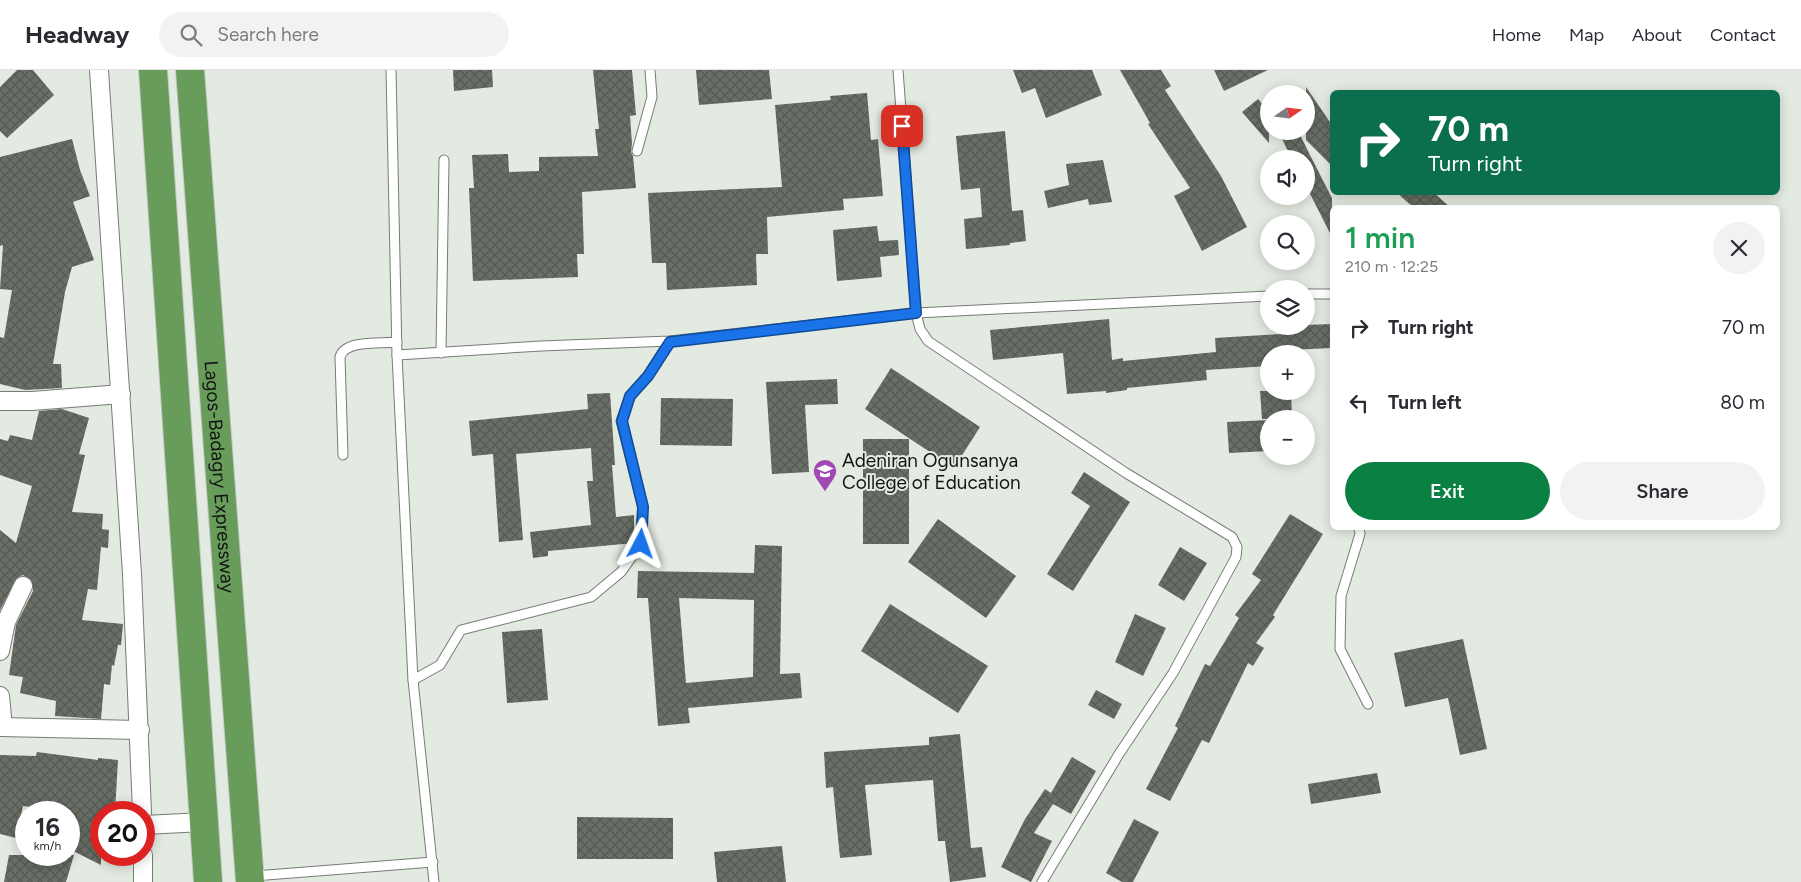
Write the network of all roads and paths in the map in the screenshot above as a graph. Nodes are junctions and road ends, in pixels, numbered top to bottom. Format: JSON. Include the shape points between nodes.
{"nodes":[{"id":1,"x":99,"y":70,"type":"edge"},
{"id":2,"x":154,"y":70,"type":"edge"},
{"id":3,"x":190,"y":70,"type":"edge"},
{"id":4,"x":391,"y":70,"type":"edge"},
{"id":5,"x":650,"y":70,"type":"edge"},
{"id":6,"x":898,"y":70,"type":"edge"},
{"id":7,"x":637,"y":151,"type":"dead end"},
{"id":8,"x":444,"y":160,"type":"dead end"},
{"id":9,"x":1315,"y":294,"type":"edge"},
{"id":10,"x":1330,"y":294,"type":"edge"},
{"id":11,"x":1260,"y":296,"type":"edge"},
{"id":12,"x":916,"y":313,"type":"junction"},
{"id":13,"x":397,"y":342,"type":"junction"},
{"id":14,"x":670,"y":342,"type":"junction"},
{"id":15,"x":442,"y":353,"type":"junction"},
{"id":16,"x":397,"y":356,"type":"junction"},
{"id":17,"x":121,"y":394,"type":"junction"},
{"id":18,"x":0,"y":401,"type":"edge"},
{"id":19,"x":343,"y":455,"type":"dead end"},
{"id":20,"x":1359,"y":530,"type":"edge"},
{"id":21,"x":23,"y":586,"type":"dead end"},
{"id":22,"x":3,"y":620,"type":"edge"},
{"id":23,"x":0,"y":651,"type":"edge"},
{"id":24,"x":413,"y":680,"type":"junction"},
{"id":25,"x":0,"y":696,"type":"edge"},
{"id":26,"x":1368,"y":704,"type":"dead end"},
{"id":27,"x":2,"y":727,"type":"edge"},
{"id":28,"x":140,"y":730,"type":"junction"},
{"id":29,"x":142,"y":801,"type":"edge"},
{"id":30,"x":204,"y":822,"type":"junction"},
{"id":31,"x":155,"y":824,"type":"edge"},
{"id":32,"x":432,"y":862,"type":"junction"},
{"id":33,"x":143,"y":866,"type":"edge"},
{"id":34,"x":250,"y":879,"type":"edge"},
{"id":35,"x":143,"y":882,"type":"edge"},
{"id":36,"x":208,"y":882,"type":"edge"},
{"id":37,"x":434,"y":882,"type":"edge"},
{"id":38,"x":1042,"y":882,"type":"edge"}],
"edges":[{"from":1,"to":17,"type":"street"},
{"from":2,"to":30,"type":"highway","name":"Lagos-Badagry Expressway"},
{"from":3,"to":34,"type":"highway","name":"Lagos-Badagry Expressway"},
{"from":4,"to":13,"type":"lane"},
{"from":5,"to":7,"type":"lane","via":[[652,97]]},
{"from":6,"to":12,"type":"lane"},
{"from":8,"to":15,"type":"lane"},
{"from":9,"to":10,"type":"lane"},
{"from":11,"to":12,"type":"lane"},
{"from":12,"to":14,"type":"lane"},
{"from":12,"to":38,"type":"lane","via":[[920,329],[928,341],[1126,473],[1232,537],[1237,547],[1236,557],[1173,673],[1119,754]]},
{"from":13,"to":16,"type":"lane"},
{"from":13,"to":19,"type":"lane","via":[[349,346],[342,351]]},
{"from":14,"to":15,"type":"lane"},
{"from":14,"to":24,"type":"lane","via":[[648,376],[630,396],[622,421],[643,507],[641,544],[620,572],[591,597],[461,630],[440,665]]},
{"from":15,"to":16,"type":"lane"},
{"from":16,"to":24,"type":"lane"},
{"from":17,"to":18,"type":"street"},
{"from":17,"to":28,"type":"street"},
{"from":20,"to":26,"type":"lane","via":[[1341,596],[1340,649]]},
{"from":21,"to":22,"type":"street"},
{"from":22,"to":23,"type":"street"},
{"from":24,"to":32,"type":"lane"},
{"from":25,"to":27,"type":"street"},
{"from":27,"to":28,"type":"street"},
{"from":28,"to":29,"type":"street"},
{"from":30,"to":31,"type":"street"},
{"from":30,"to":36,"type":"highway","name":"Lagos-Badagry Expressway"},
{"from":32,"to":34,"type":"lane"},
{"from":32,"to":37,"type":"lane"},
{"from":33,"to":35,"type":"street"}]}
